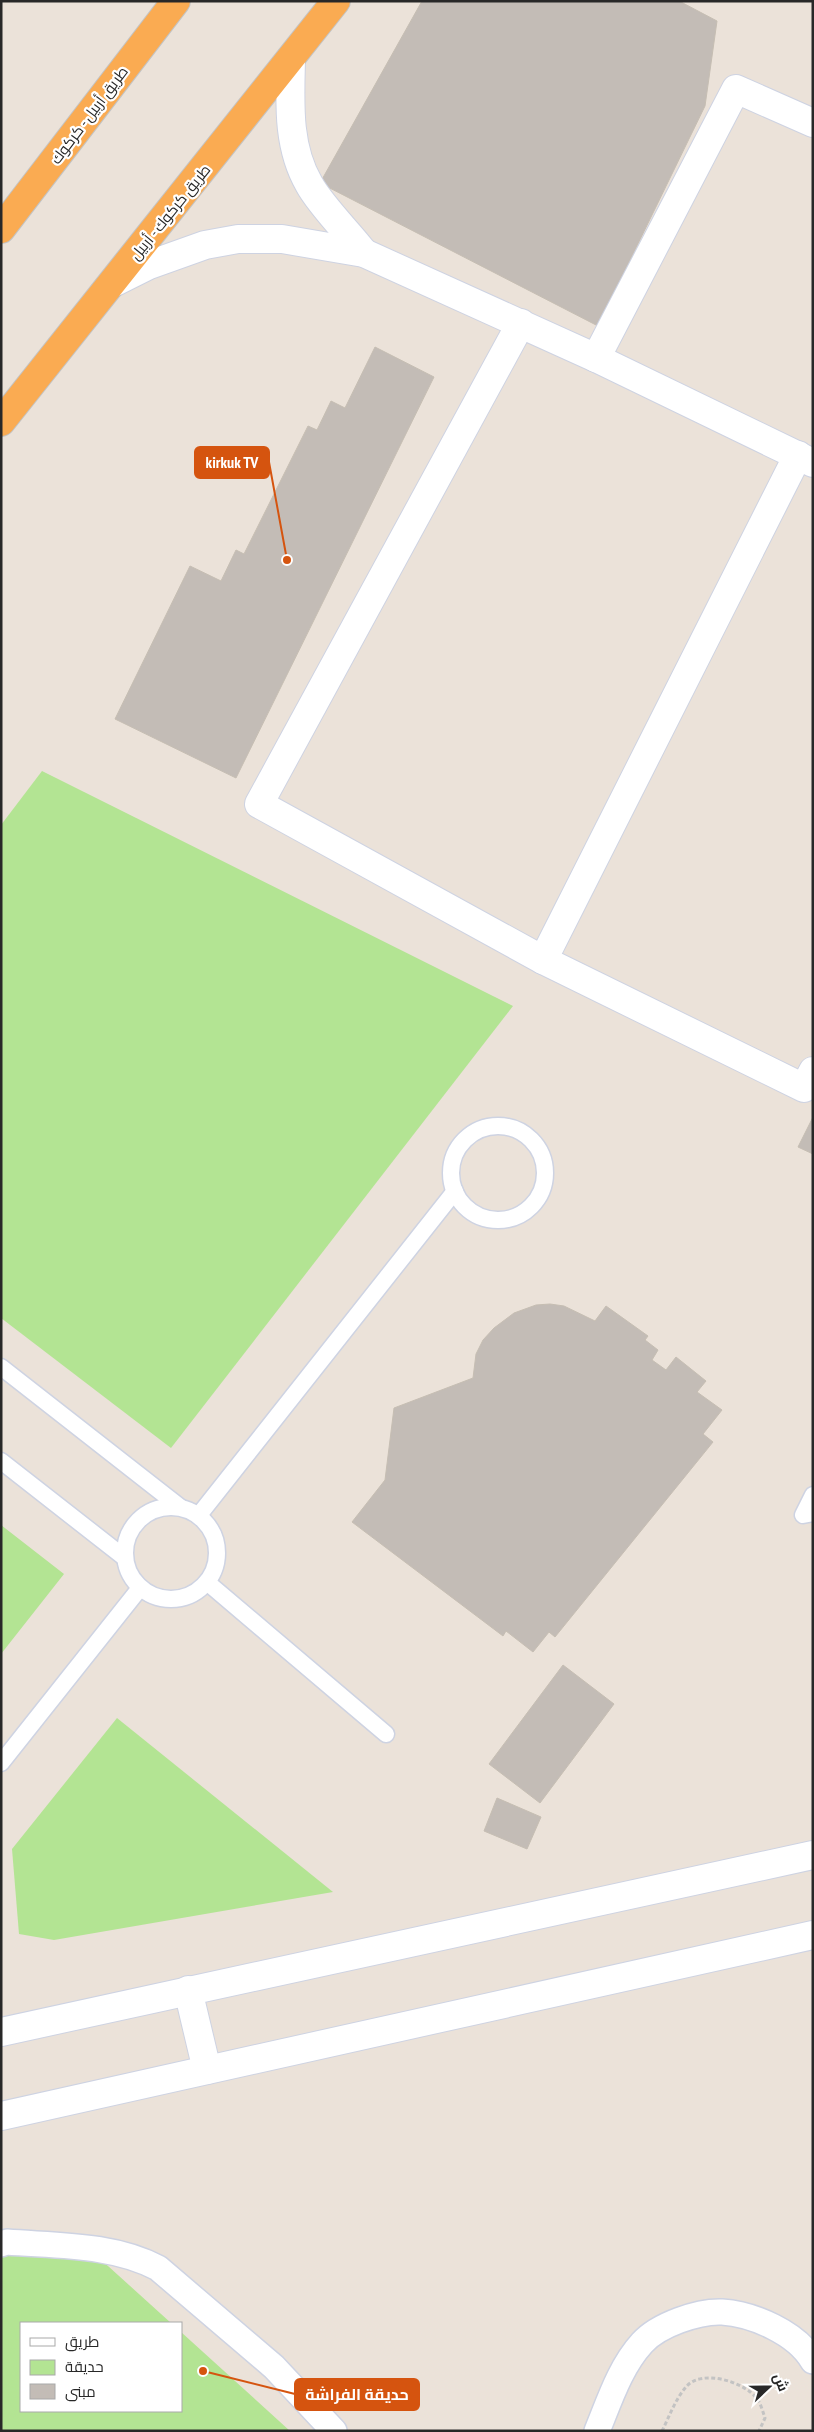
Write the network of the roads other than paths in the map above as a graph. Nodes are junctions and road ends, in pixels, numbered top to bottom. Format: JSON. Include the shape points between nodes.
{"nodes":[{"id":1,"x":176,"y":1,"type":"edge"},
{"id":2,"x":336,"y":1,"type":"edge"},
{"id":3,"x":291,"y":60,"type":"junction"},
{"id":4,"x":813,"y":124,"type":"edge"},
{"id":5,"x":1,"y":229,"type":"edge"},
{"id":6,"x":364,"y":253,"type":"junction"},
{"id":7,"x":113,"y":283,"type":"junction"},
{"id":8,"x":520,"y":323,"type":"junction"},
{"id":9,"x":596,"y":358,"type":"junction"},
{"id":10,"x":1,"y":422,"type":"edge"},
{"id":11,"x":805,"y":459,"type":"edge"},
{"id":12,"x":544,"y":960,"type":"junction"},
{"id":13,"x":813,"y":1071,"type":"edge"},
{"id":14,"x":455,"y":1191,"type":"junction"},
{"id":15,"x":1,"y":1367,"type":"edge"},
{"id":16,"x":1,"y":1461,"type":"edge"},
{"id":17,"x":813,"y":1495,"type":"edge"},
{"id":18,"x":180,"y":1507,"type":"junction"},
{"id":19,"x":813,"y":1512,"type":"edge"},
{"id":20,"x":199,"y":1515,"type":"junction"},
{"id":21,"x":125,"y":1558,"type":"junction"},
{"id":22,"x":208,"y":1583,"type":"junction"},
{"id":23,"x":140,"y":1588,"type":"junction"},
{"id":24,"x":386,"y":1734,"type":"dead end"},
{"id":25,"x":1,"y":1763,"type":"edge"},
{"id":26,"x":813,"y":1855,"type":"edge"},
{"id":27,"x":813,"y":1935,"type":"edge"},
{"id":28,"x":188,"y":1990,"type":"junction"},
{"id":29,"x":1,"y":2032,"type":"edge"},
{"id":30,"x":207,"y":2070,"type":"junction"},
{"id":31,"x":1,"y":2116,"type":"edge"},
{"id":32,"x":1,"y":2244,"type":"edge"},
{"id":33,"x":813,"y":2361,"type":"edge"},
{"id":34,"x":334,"y":2431,"type":"edge"},
{"id":35,"x":597,"y":2431,"type":"edge"}],
"edges":[{"from":1,"to":5,"type":"highway","name":"طريق أربيل - كركوك"},
{"from":2,"to":3,"type":"highway","name":"طريق كركوك - أربيل"},
{"from":3,"to":6,"type":"street","via":[[291,117],[300,164],[317,196]]},
{"from":3,"to":7,"type":"highway","name":"طريق كركوك - أربيل"},
{"from":4,"to":9,"type":"street","via":[[736,89]]},
{"from":6,"to":7,"type":"street","via":[[282,239],[238,239],[204,245],[149,265]]},
{"from":6,"to":8,"type":"street"},
{"from":7,"to":10,"type":"highway","name":"طريق كركوك - أربيل"},
{"from":8,"to":9,"type":"street"},
{"from":8,"to":12,"type":"street","via":[[260,804]]},
{"from":9,"to":11,"type":"street"},
{"from":11,"to":12,"type":"street"},
{"from":12,"to":13,"type":"street","via":[[804,1088]]},
{"from":14,"to":14,"type":"lane","via":[[467,1208],[480,1216],[496,1220],[511,1218],[526,1211],[544,1186],[541,1154],[521,1132],[492,1126],[478,1131],[456,1152],[451,1166]]},
{"from":14,"to":20,"type":"lane"},
{"from":15,"to":18,"type":"lane"},
{"from":16,"to":21,"type":"lane"},
{"from":17,"to":19,"type":"lane","via":[[803,1515]]},
{"from":18,"to":20,"type":"lane"},
{"from":18,"to":21,"type":"lane","via":[[163,1507],[146,1513],[126,1540]]},
{"from":20,"to":22,"type":"lane","via":[[210,1526],[218,1555]]},
{"from":21,"to":23,"type":"lane","via":[[129,1574]]},
{"from":22,"to":23,"type":"lane","via":[[182,1599],[160,1598]]},
{"from":22,"to":24,"type":"lane"},
{"from":23,"to":25,"type":"lane"},
{"from":26,"to":28,"type":"street"},
{"from":27,"to":30,"type":"street"},
{"from":28,"to":29,"type":"street"},
{"from":28,"to":30,"type":"street"},
{"from":30,"to":31,"type":"street"},
{"from":32,"to":34,"type":"street","via":[[98,2249],[145,2260],[274,2367]]},
{"from":33,"to":35,"type":"street","via":[[793,2339],[750,2318],[721,2312],[668,2324],[643,2342],[628,2360]]}]}
